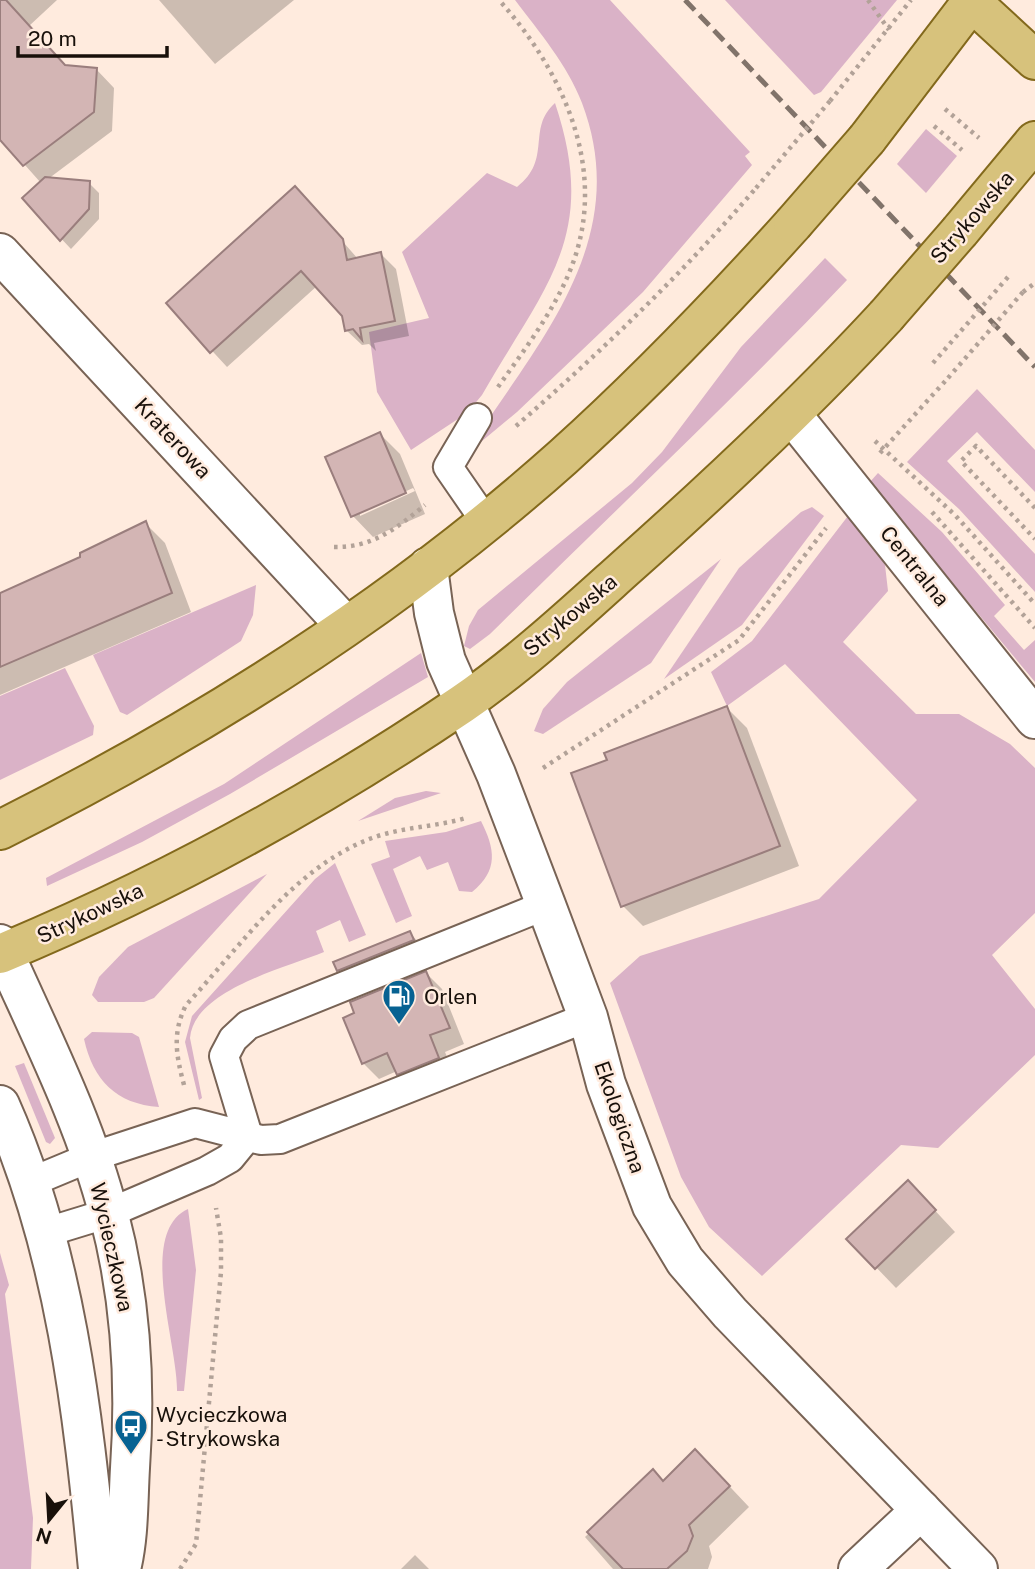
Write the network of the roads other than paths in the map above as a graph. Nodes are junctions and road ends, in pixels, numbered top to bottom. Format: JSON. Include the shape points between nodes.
{"nodes":[{"id":1,"x":973,"y":1,"type":"edge"},
{"id":2,"x":1035,"y":60,"type":"edge"},
{"id":3,"x":1035,"y":141,"type":"edge"},
{"id":4,"x":0,"y":253,"type":"edge"},
{"id":5,"x":792,"y":415,"type":"junction"},
{"id":6,"x":477,"y":418,"type":"road end"},
{"id":7,"x":486,"y":522,"type":"junction"},
{"id":8,"x":428,"y":567,"type":"junction"},
{"id":9,"x":345,"y":625,"type":"junction"},
{"id":10,"x":464,"y":703,"type":"junction"},
{"id":11,"x":1035,"y":719,"type":"edge"},
{"id":12,"x":0,"y":830,"type":"edge"},
{"id":13,"x":546,"y":905,"type":"junction"},
{"id":14,"x":1,"y":950,"type":"edge"},
{"id":15,"x":588,"y":1017,"type":"junction"},
{"id":16,"x":0,"y":1105,"type":"edge"},
{"id":17,"x":248,"y":1136,"type":"junction"},
{"id":18,"x":91,"y":1157,"type":"junction"},
{"id":19,"x":31,"y":1182,"type":"junction"},
{"id":20,"x":109,"y":1213,"type":"junction"},
{"id":21,"x":47,"y":1233,"type":"junction"},
{"id":22,"x":921,"y":1510,"type":"junction"},
{"id":23,"x":98,"y":1569,"type":"edge"},
{"id":24,"x":121,"y":1569,"type":"edge"},
{"id":25,"x":858,"y":1569,"type":"edge"},
{"id":26,"x":978,"y":1569,"type":"edge"}],
"edges":[{"from":1,"to":2,"type":"main road"},
{"from":1,"to":7,"type":"main road","bridge":true,"via":[[867,138],[720,304],[563,457]]},
{"from":3,"to":5,"type":"main road","name":"Strykowska","bridge":true,"via":[[886,316]]},
{"from":4,"to":9,"type":"street","name":"Kraterowa"},
{"from":5,"to":10,"type":"main road","name":"Strykowska","via":[[561,625]]},
{"from":5,"to":11,"type":"street","name":"Centralna"},
{"from":6,"to":7,"type":"lane","via":[[448,467]]},
{"from":7,"to":8,"type":"main road"},
{"from":8,"to":9,"type":"main road"},
{"from":8,"to":10,"type":"street","name":"Ekologiczna","via":[[446,661]]},
{"from":9,"to":12,"type":"main road","via":[[216,711]]},
{"from":10,"to":13,"type":"street","name":"Ekologiczna"},
{"from":10,"to":14,"type":"main road","name":"Strykowska","via":[[264,825],[128,896]]},
{"from":13,"to":15,"type":"street","name":"Ekologiczna"},
{"from":13,"to":17,"type":"lane","via":[[248,1025],[224,1056]]},
{"from":14,"to":18,"type":"street","name":"Wycieczkowa"},
{"from":15,"to":17,"type":"lane","via":[[280,1139]]},
{"from":15,"to":22,"type":"street","name":"Ekologiczna","via":[[606,1084],[652,1206],[685,1261]]},
{"from":16,"to":19,"type":"street"},
{"from":17,"to":18,"type":"lane","via":[[195,1123]]},
{"from":17,"to":20,"type":"lane","via":[[230,1158],[207,1171]]},
{"from":18,"to":19,"type":"lane"},
{"from":18,"to":20,"type":"street","name":"Wycieczkowa"},
{"from":19,"to":21,"type":"street"},
{"from":20,"to":21,"type":"lane"},
{"from":20,"to":24,"type":"street","name":"Wycieczkowa","via":[[132,1345],[131,1456]]},
{"from":21,"to":23,"type":"street","via":[[64,1310]]},
{"from":22,"to":25,"type":"street"},
{"from":22,"to":26,"type":"street","name":"Ekologiczna"}]}
